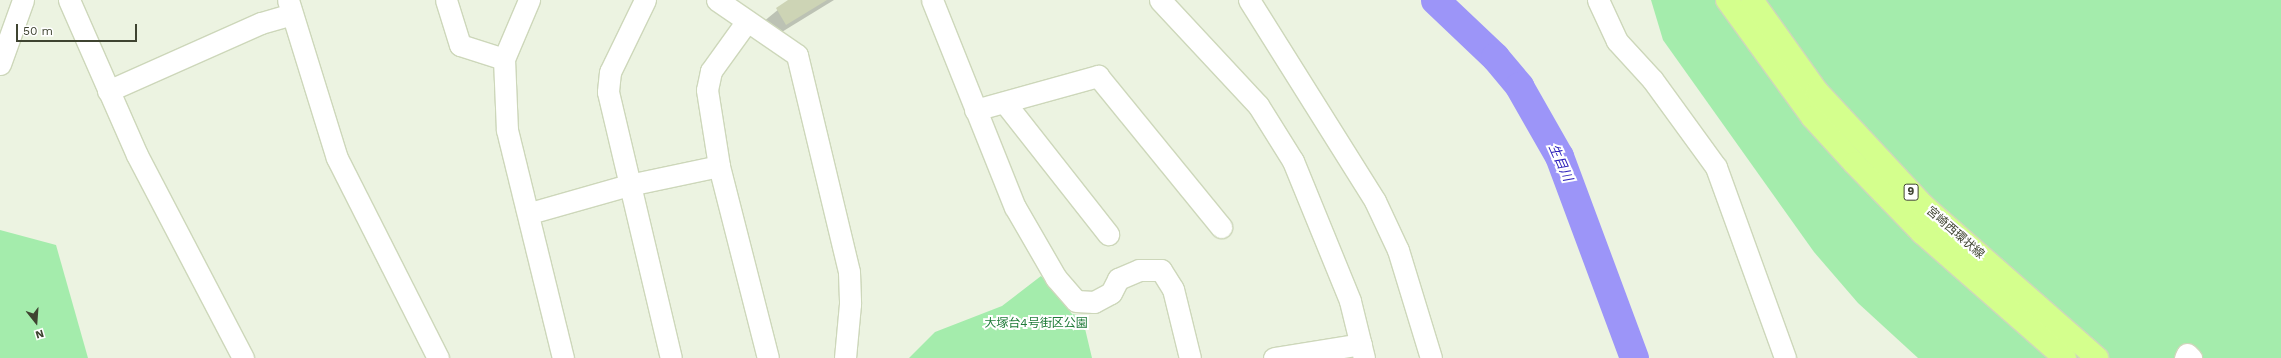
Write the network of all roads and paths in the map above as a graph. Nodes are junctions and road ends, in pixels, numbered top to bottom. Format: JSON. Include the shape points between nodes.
{"nodes":[{"id":1,"x":23,"y":0,"type":"edge"},
{"id":2,"x":69,"y":0,"type":"edge"},
{"id":3,"x":446,"y":0,"type":"edge"},
{"id":4,"x":529,"y":0,"type":"edge"},
{"id":5,"x":645,"y":0,"type":"edge"},
{"id":6,"x":717,"y":0,"type":"edge"},
{"id":7,"x":932,"y":0,"type":"edge"},
{"id":8,"x":1160,"y":0,"type":"edge"},
{"id":9,"x":1249,"y":0,"type":"edge"},
{"id":10,"x":1598,"y":0,"type":"edge"},
{"id":11,"x":1728,"y":0,"type":"edge"},
{"id":12,"x":1752,"y":0,"type":"edge"},
{"id":13,"x":290,"y":7,"type":"edge"},
{"id":14,"x":747,"y":21,"type":"junction"},
{"id":15,"x":504,"y":58,"type":"junction"},
{"id":16,"x":0,"y":64,"type":"edge"},
{"id":17,"x":108,"y":91,"type":"junction"},
{"id":18,"x":1005,"y":103,"type":"junction"},
{"id":19,"x":975,"y":110,"type":"junction"},
{"id":20,"x":719,"y":166,"type":"junction"},
{"id":21,"x":629,"y":185,"type":"junction"},
{"id":22,"x":530,"y":213,"type":"junction"},
{"id":23,"x":1221,"y":226,"type":"dead end"},
{"id":24,"x":1108,"y":234,"type":"dead end"},
{"id":25,"x":1362,"y":351,"type":"edge"},
{"id":26,"x":1286,"y":357,"type":"edge"},
{"id":27,"x":244,"y":358,"type":"edge"},
{"id":28,"x":438,"y":358,"type":"edge"},
{"id":29,"x":563,"y":358,"type":"edge"},
{"id":30,"x":671,"y":358,"type":"edge"},
{"id":31,"x":768,"y":358,"type":"edge"},
{"id":32,"x":845,"y":358,"type":"edge"},
{"id":33,"x":1190,"y":358,"type":"edge"},
{"id":34,"x":1431,"y":358,"type":"edge"},
{"id":35,"x":1785,"y":358,"type":"edge"},
{"id":36,"x":2065,"y":358,"type":"edge"},
{"id":37,"x":2097,"y":358,"type":"edge"},
{"id":38,"x":2185,"y":358,"type":"edge"},
{"id":39,"x":2191,"y":358,"type":"edge"}],
"edges":[{"from":1,"to":16,"type":"street"},
{"from":2,"to":17,"type":"street"},
{"from":3,"to":15,"type":"street","via":[[460,45]]},
{"from":4,"to":15,"type":"street"},
{"from":5,"to":21,"type":"street","via":[[608,81],[613,122]]},
{"from":6,"to":14,"type":"street"},
{"from":7,"to":19,"type":"street"},
{"from":8,"to":25,"type":"street","via":[[1258,106],[1293,161],[1334,255]]},
{"from":9,"to":34,"type":"street","via":[[1375,200],[1398,250]]},
{"from":10,"to":35,"type":"street","via":[[1617,41],[1652,79],[1716,167]]},
{"from":11,"to":36,"type":"main road","name":"宮崎西環状線","number":"9","via":[[1807,111],[1854,163],[1922,233]]},
{"from":12,"to":37,"type":"main road","name":"宮崎西環状線","number":"9","via":[[1818,91],[1923,204]]},
{"from":13,"to":17,"type":"street","via":[[261,23]]},
{"from":13,"to":28,"type":"street","via":[[337,158]]},
{"from":14,"to":20,"type":"street","via":[[711,71],[707,90]]},
{"from":14,"to":32,"type":"street","via":[[797,55],[849,272],[850,304]]},
{"from":15,"to":22,"type":"street","via":[[507,130]]},
{"from":17,"to":27,"type":"street"},
{"from":18,"to":19,"type":"street"},
{"from":18,"to":23,"type":"street","via":[[1098,76]]},
{"from":18,"to":24,"type":"street"},
{"from":19,"to":33,"type":"street","via":[[1015,207],[1056,278],[1076,301],[1094,302],[1111,293],[1118,279],[1139,270],[1162,270],[1173,289]]},
{"from":20,"to":21,"type":"street"},
{"from":20,"to":31,"type":"street"},
{"from":21,"to":22,"type":"street"},
{"from":21,"to":30,"type":"street"},
{"from":22,"to":29,"type":"street"},
{"from":25,"to":26,"type":"street"},
{"from":38,"to":39,"type":"street","via":[[2187,354]]}]}
